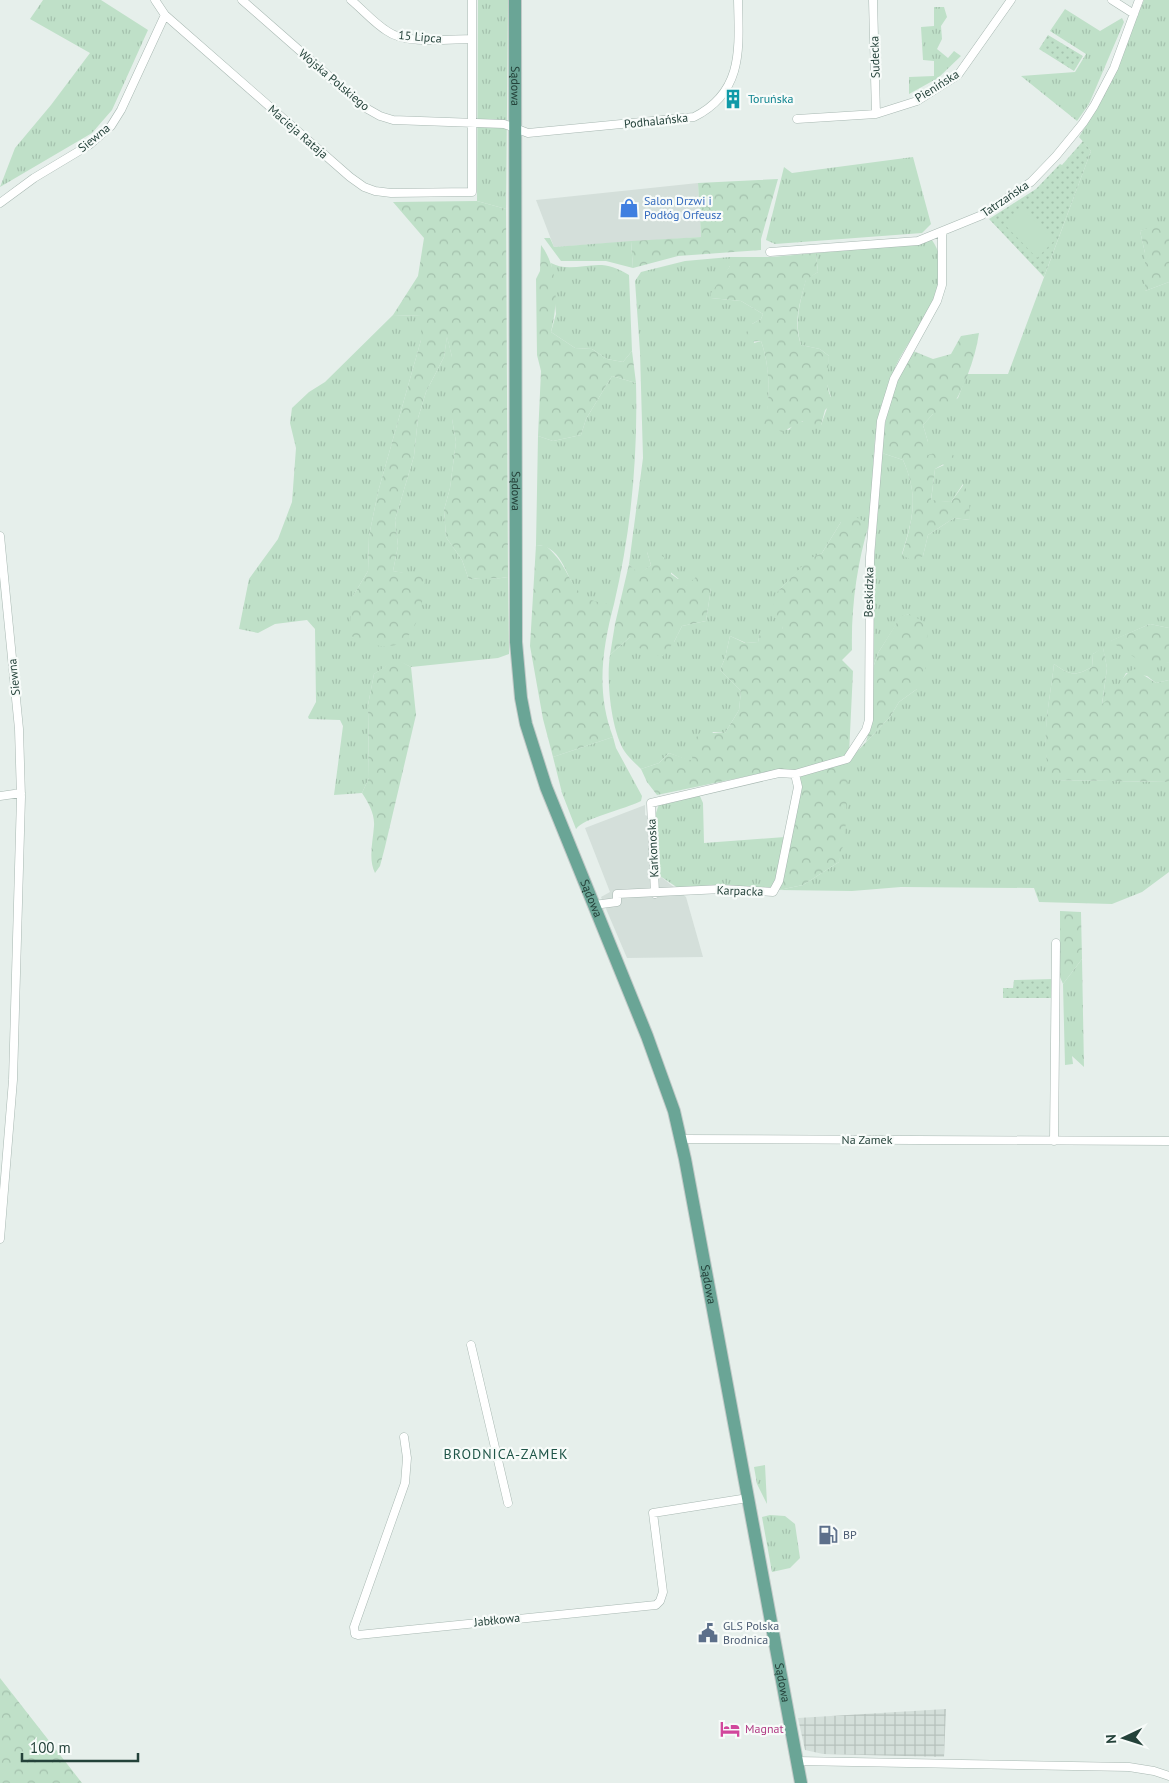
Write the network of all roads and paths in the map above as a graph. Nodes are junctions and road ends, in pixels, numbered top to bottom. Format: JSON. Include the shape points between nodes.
{"nodes":[{"id":1,"x":155,"y":0,"type":"edge"},
{"id":2,"x":242,"y":0,"type":"edge"},
{"id":3,"x":351,"y":0,"type":"edge"},
{"id":4,"x":472,"y":0,"type":"edge"},
{"id":5,"x":515,"y":0,"type":"edge"},
{"id":6,"x":738,"y":0,"type":"edge"},
{"id":7,"x":873,"y":0,"type":"edge"},
{"id":8,"x":1011,"y":0,"type":"edge"},
{"id":9,"x":1112,"y":0,"type":"edge"},
{"id":10,"x":1139,"y":0,"type":"edge"},
{"id":11,"x":1134,"y":14,"type":"junction"},
{"id":12,"x":165,"y":16,"type":"junction"},
{"id":13,"x":472,"y":39,"type":"junction"},
{"id":14,"x":876,"y":114,"type":"junction"},
{"id":15,"x":797,"y":119,"type":"dead end"},
{"id":16,"x":473,"y":123,"type":"junction"},
{"id":17,"x":515,"y":128,"type":"junction"},
{"id":18,"x":0,"y":203,"type":"edge"},
{"id":19,"x":942,"y":232,"type":"junction"},
{"id":20,"x":770,"y":252,"type":"dead end"},
{"id":21,"x":0,"y":536,"type":"edge"},
{"id":22,"x":795,"y":774,"type":"junction"},
{"id":23,"x":21,"y":794,"type":"junction"},
{"id":24,"x":0,"y":796,"type":"edge"},
{"id":25,"x":651,"y":802,"type":"joint"},
{"id":26,"x":655,"y":894,"type":"junction"},
{"id":27,"x":594,"y":905,"type":"junction"},
{"id":28,"x":1056,"y":943,"type":"dead end"},
{"id":29,"x":681,"y":1139,"type":"junction"},
{"id":30,"x":1054,"y":1141,"type":"junction"},
{"id":31,"x":1169,"y":1142,"type":"edge"},
{"id":32,"x":0,"y":1239,"type":"edge"},
{"id":33,"x":471,"y":1345,"type":"dead end"},
{"id":34,"x":404,"y":1437,"type":"dead end"},
{"id":35,"x":748,"y":1498,"type":"junction"},
{"id":36,"x":508,"y":1503,"type":"dead end"},
{"id":37,"x":798,"y":1760,"type":"junction"},
{"id":38,"x":1169,"y":1776,"type":"edge"},
{"id":39,"x":801,"y":1783,"type":"edge"}],
"edges":[{"from":1,"to":12,"type":"street","name":"Macieja Rataja"},
{"from":2,"to":16,"type":"street","name":"Wojska Polskiego","via":[[364,107],[380,116],[392,120]]},
{"from":3,"to":13,"type":"street","name":"15 Lipca","via":[[396,36]]},
{"from":4,"to":13,"type":"street"},
{"from":5,"to":17,"type":"main road","name":"Sądowa"},
{"from":6,"to":17,"type":"street","name":"Podhalańska","via":[[739,54],[733,79],[707,110],[694,117],[528,133]]},
{"from":7,"to":14,"type":"street","name":"Sudecka"},
{"from":8,"to":14,"type":"street","name":"Pienińska","via":[[958,75],[917,101]]},
{"from":9,"to":11,"type":"street"},
{"from":10,"to":11,"type":"street","name":"Tatrzańska"},
{"from":11,"to":19,"type":"street","name":"Tatrzańska","via":[[1104,89],[1083,123],[1056,156],[1031,182],[982,215]]},
{"from":12,"to":16,"type":"street","name":"Macieja Rataja","via":[[364,187],[392,194],[472,192]]},
{"from":12,"to":18,"type":"street","name":"Siewna","via":[[111,126],[89,145]]},
{"from":13,"to":16,"type":"street"},
{"from":14,"to":15,"type":"street","name":"Pienińska"},
{"from":16,"to":17,"type":"street","name":"Wojska Polskiego","via":[[504,124]]},
{"from":17,"to":27,"type":"main road","name":"Sądowa","via":[[515,592],[518,671],[524,715],[534,753]]},
{"from":19,"to":20,"type":"street","name":"Tatrzańska","via":[[918,241]]},
{"from":19,"to":22,"type":"street","name":"Beskidzka","via":[[942,285],[937,301],[894,379],[881,422],[870,557],[869,720],[847,759]]},
{"from":21,"to":23,"type":"street","name":"Siewna","via":[[19,730]]},
{"from":22,"to":25,"type":"street","name":"Beskidzka","via":[[780,773]]},
{"from":22,"to":26,"type":"street","name":"Karpacka","via":[[798,787],[779,881],[773,892],[722,889]]},
{"from":23,"to":24,"type":"street"},
{"from":23,"to":32,"type":"street","name":"Siewna","via":[[14,1080]]},
{"from":25,"to":26,"type":"street","name":"Karkonoska"},
{"from":26,"to":27,"type":"street","name":"Karpacka","via":[[617,894],[617,902]]},
{"from":27,"to":29,"type":"main road","name":"Sądowa","via":[[667,1089]]},
{"from":28,"to":30,"type":"street"},
{"from":29,"to":30,"type":"street","name":"Na Zamek"},
{"from":29,"to":35,"type":"main road","name":"Sądowa"},
{"from":30,"to":31,"type":"street","name":"Na Zamek"},
{"from":33,"to":36,"type":"street"},
{"from":34,"to":35,"type":"street","name":"Jabłkowa","via":[[407,1458],[404,1483],[354,1627],[358,1635],[656,1605],[663,1592],[654,1514]]},
{"from":35,"to":37,"type":"main road","name":"Sądowa"},
{"from":37,"to":38,"type":"street","via":[[1129,1767],[1154,1770]]},
{"from":37,"to":39,"type":"main road","name":"Sądowa"}]}
